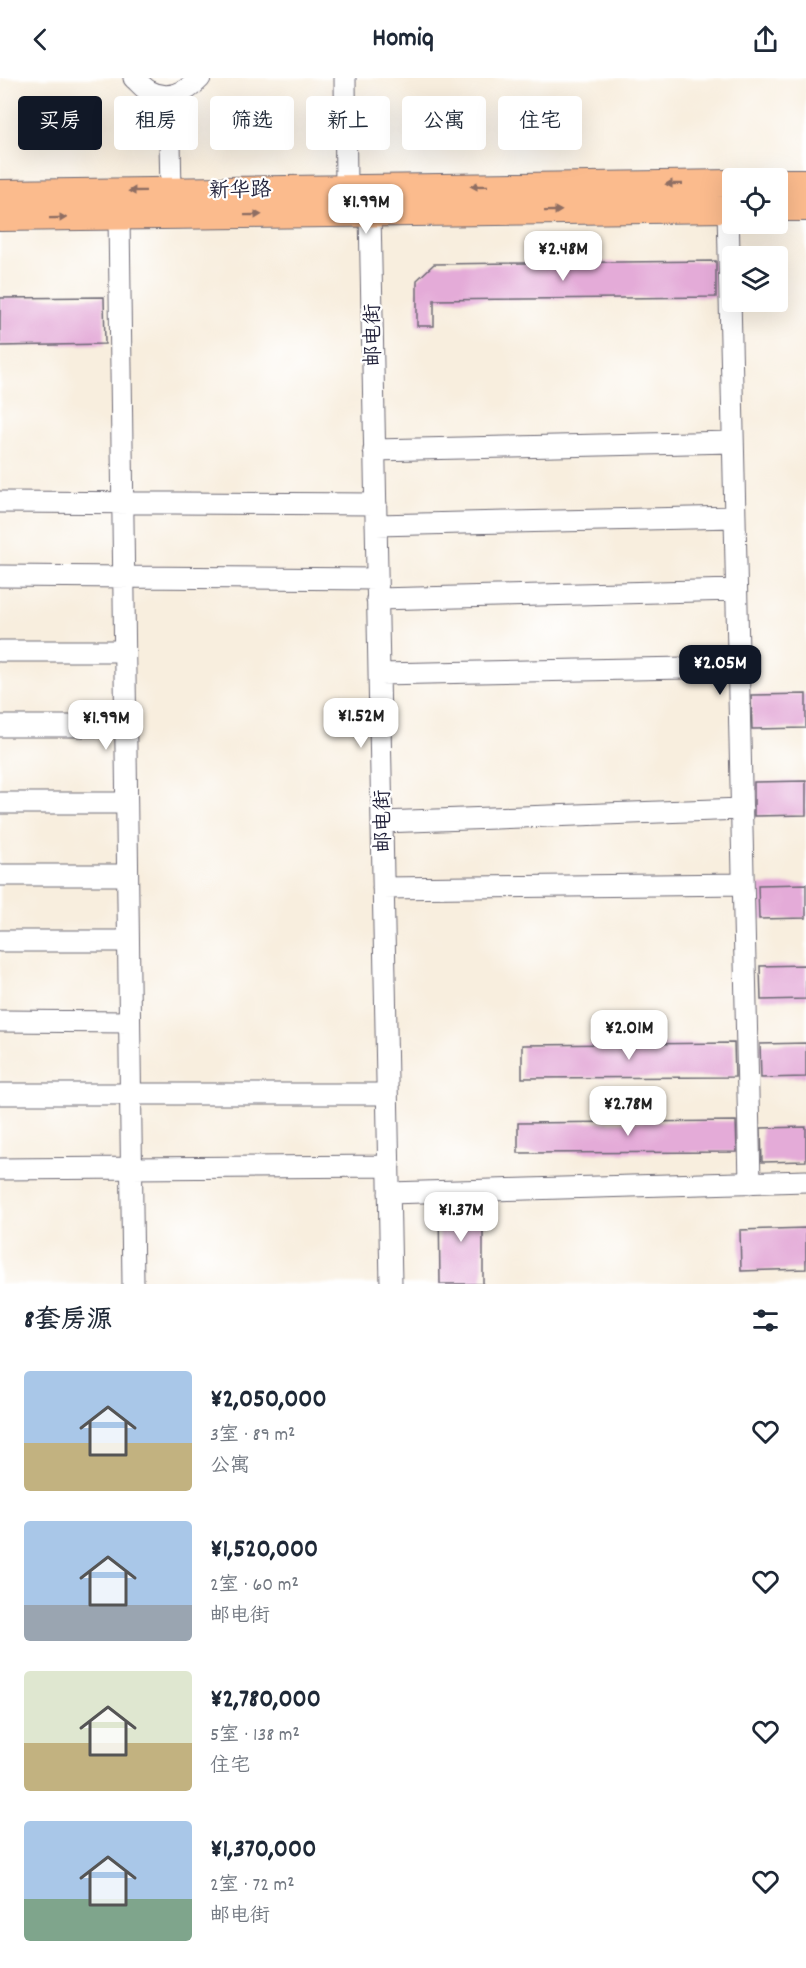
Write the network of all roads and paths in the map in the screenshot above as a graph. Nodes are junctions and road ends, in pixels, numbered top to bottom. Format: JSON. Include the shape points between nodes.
{"nodes":[{"id":1,"x":134,"y":78,"type":"edge"},
{"id":2,"x":200,"y":78,"type":"edge"},
{"id":3,"x":345,"y":78,"type":"edge"},
{"id":4,"x":169,"y":96,"type":"joint"},
{"id":5,"x":170,"y":150,"type":"edge"},
{"id":6,"x":788,"y":182,"type":"edge"},
{"id":7,"x":806,"y":182,"type":"edge"},
{"id":8,"x":722,"y":183,"type":"edge"},
{"id":9,"x":346,"y":188,"type":"junction"},
{"id":10,"x":171,"y":190,"type":"junction"},
{"id":11,"x":0,"y":193,"type":"edge"},
{"id":12,"x":788,"y":208,"type":"edge"},
{"id":13,"x":806,"y":208,"type":"edge"},
{"id":14,"x":722,"y":209,"type":"edge"},
{"id":15,"x":370,"y":213,"type":"junction"},
{"id":16,"x":118,"y":217,"type":"junction"},
{"id":17,"x":0,"y":218,"type":"edge"},
{"id":18,"x":730,"y":234,"type":"edge"},
{"id":19,"x":733,"y":442,"type":"junction"},
{"id":20,"x":374,"y":450,"type":"junction"},
{"id":21,"x":0,"y":502,"type":"edge"},
{"id":22,"x":122,"y":502,"type":"junction"},
{"id":23,"x":376,"y":514,"type":"junction"},
{"id":24,"x":735,"y":517,"type":"junction"},
{"id":25,"x":0,"y":576,"type":"edge"},
{"id":26,"x":123,"y":579,"type":"junction"},
{"id":27,"x":377,"y":589,"type":"junction"},
{"id":28,"x":736,"y":590,"type":"junction"},
{"id":29,"x":0,"y":651,"type":"edge"},
{"id":30,"x":124,"y":651,"type":"junction"},
{"id":31,"x":738,"y":667,"type":"junction"},
{"id":32,"x":379,"y":674,"type":"junction"},
{"id":33,"x":0,"y":726,"type":"edge"},
{"id":34,"x":125,"y":726,"type":"junction"},
{"id":35,"x":0,"y":803,"type":"edge"},
{"id":36,"x":126,"y":803,"type":"junction"},
{"id":37,"x":742,"y":808,"type":"junction"},
{"id":38,"x":382,"y":822,"type":"junction"},
{"id":39,"x":0,"y":874,"type":"edge"},
{"id":40,"x":127,"y":875,"type":"junction"},
{"id":41,"x":743,"y":884,"type":"junction"},
{"id":42,"x":383,"y":888,"type":"junction"},
{"id":43,"x":0,"y":940,"type":"edge"},
{"id":44,"x":128,"y":940,"type":"junction"},
{"id":45,"x":0,"y":1021,"type":"edge"},
{"id":46,"x":129,"y":1022,"type":"junction"},
{"id":47,"x":0,"y":1094,"type":"edge"},
{"id":48,"x":130,"y":1094,"type":"junction"},
{"id":49,"x":387,"y":1094,"type":"junction"},
{"id":50,"x":389,"y":1166,"type":"junction"},
{"id":51,"x":0,"y":1169,"type":"edge"},
{"id":52,"x":131,"y":1169,"type":"junction"},
{"id":53,"x":806,"y":1181,"type":"edge"},
{"id":54,"x":750,"y":1183,"type":"junction"},
{"id":55,"x":389,"y":1193,"type":"junction"},
{"id":56,"x":133,"y":1284,"type":"edge"},
{"id":57,"x":391,"y":1284,"type":"edge"}],
"edges":[{"from":1,"to":4,"type":"street","via":[[148,91]]},
{"from":2,"to":4,"type":"street","via":[[180,94]]},
{"from":3,"to":9,"type":"street"},
{"from":5,"to":10,"type":"street"},
{"from":6,"to":7,"type":"main road"},
{"from":8,"to":9,"type":"main road","name":"新华路","one_way":true},
{"from":9,"to":10,"type":"main road","name":"新华路"},
{"from":10,"to":11,"type":"main road","name":"新华路","one_way":true},
{"from":12,"to":13,"type":"main road"},
{"from":15,"to":14,"type":"main road","name":"新华路","one_way":true},
{"from":16,"to":15,"type":"main road","name":"新华路","one_way":true},
{"from":15,"to":20,"type":"street","name":"邮电街"},
{"from":17,"to":16,"type":"main road","name":"新华路","one_way":true},
{"from":16,"to":22,"type":"street"},
{"from":18,"to":19,"type":"street"},
{"from":19,"to":20,"type":"street"},
{"from":19,"to":24,"type":"street"},
{"from":20,"to":23,"type":"street","name":"邮电街"},
{"from":21,"to":22,"type":"street"},
{"from":22,"to":23,"type":"street"},
{"from":22,"to":26,"type":"street"},
{"from":23,"to":24,"type":"street"},
{"from":23,"to":27,"type":"street","name":"邮电街"},
{"from":24,"to":28,"type":"street"},
{"from":25,"to":26,"type":"street"},
{"from":26,"to":27,"type":"street"},
{"from":26,"to":30,"type":"street"},
{"from":27,"to":28,"type":"street"},
{"from":27,"to":32,"type":"street","name":"邮电街"},
{"from":28,"to":31,"type":"street"},
{"from":29,"to":30,"type":"street"},
{"from":30,"to":34,"type":"street"},
{"from":31,"to":32,"type":"street"},
{"from":31,"to":37,"type":"street"},
{"from":32,"to":38,"type":"street","name":"邮电街"},
{"from":33,"to":34,"type":"street"},
{"from":34,"to":36,"type":"street"},
{"from":35,"to":36,"type":"street"},
{"from":36,"to":40,"type":"street"},
{"from":37,"to":38,"type":"street"},
{"from":37,"to":41,"type":"street"},
{"from":38,"to":42,"type":"street","name":"邮电街"},
{"from":39,"to":40,"type":"street"},
{"from":40,"to":44,"type":"street"},
{"from":41,"to":42,"type":"street"},
{"from":41,"to":54,"type":"street"},
{"from":42,"to":49,"type":"street","name":"邮电街"},
{"from":43,"to":44,"type":"street"},
{"from":44,"to":46,"type":"street"},
{"from":45,"to":46,"type":"street"},
{"from":46,"to":48,"type":"street"},
{"from":47,"to":48,"type":"street"},
{"from":48,"to":49,"type":"street"},
{"from":48,"to":52,"type":"street"},
{"from":49,"to":50,"type":"street","name":"邮电街"},
{"from":50,"to":52,"type":"street"},
{"from":50,"to":55,"type":"street","name":"邮电街"},
{"from":51,"to":52,"type":"street"},
{"from":52,"to":56,"type":"street"},
{"from":53,"to":54,"type":"street"},
{"from":54,"to":55,"type":"street"},
{"from":55,"to":57,"type":"street","name":"邮电街"}]}
